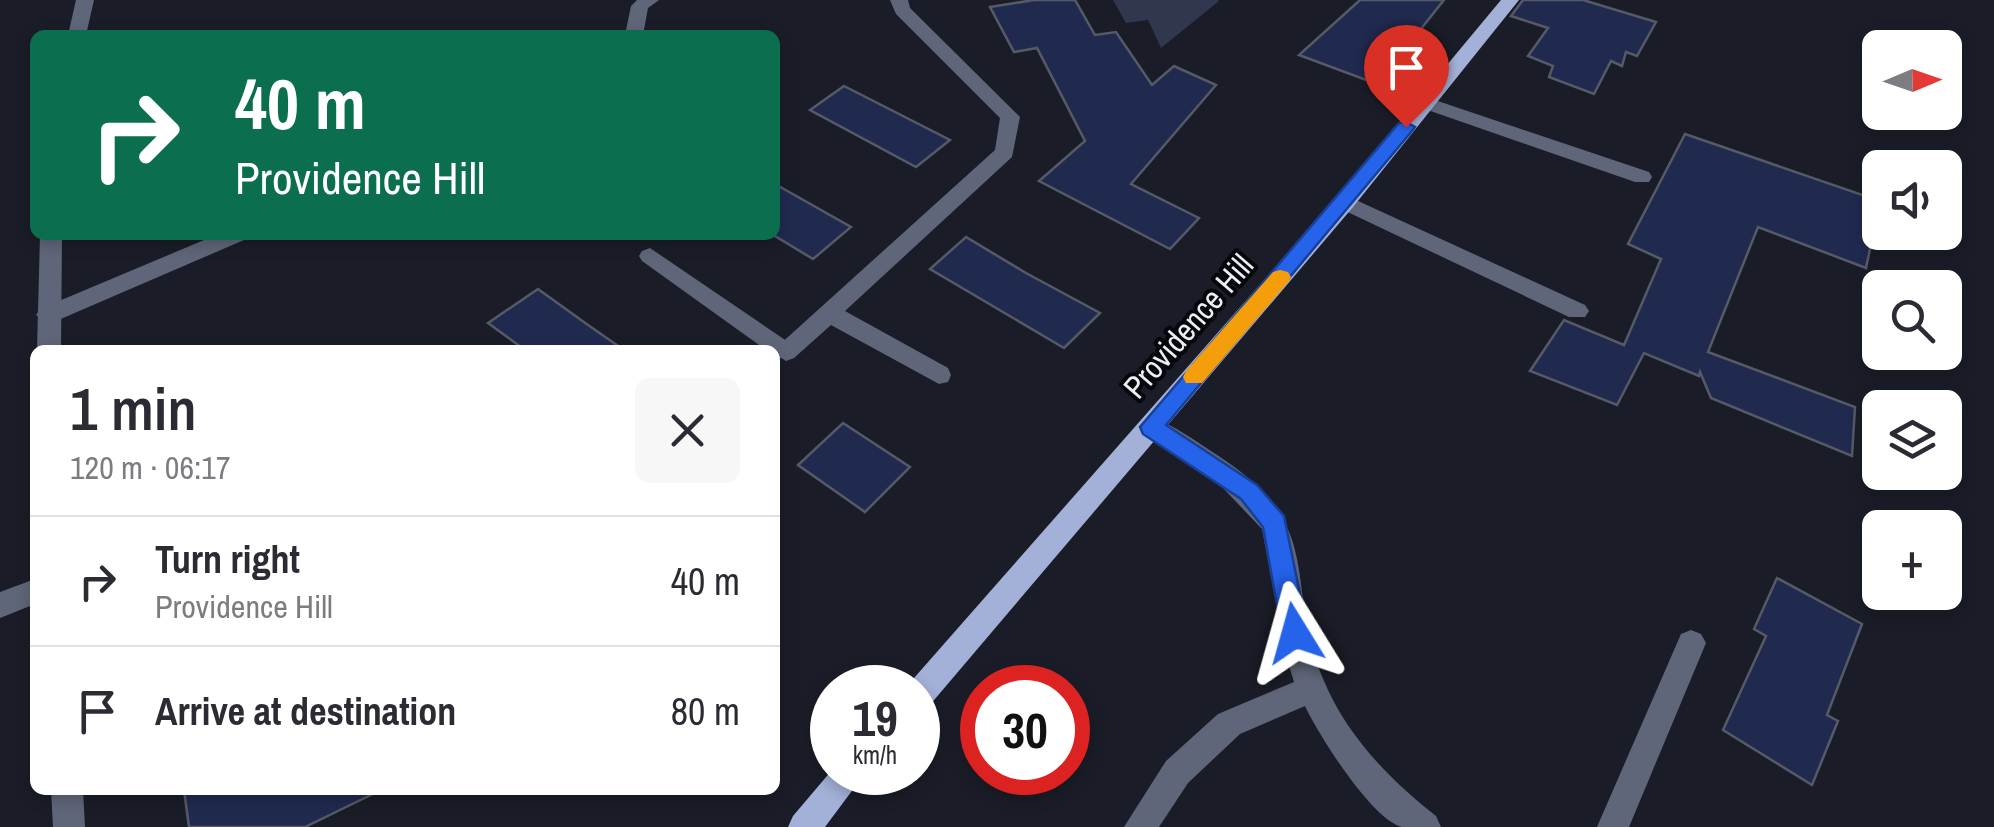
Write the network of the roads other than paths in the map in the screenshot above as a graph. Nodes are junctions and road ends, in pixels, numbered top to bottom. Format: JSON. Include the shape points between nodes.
{"nodes":[{"id":1,"x":86,"y":0,"type":"edge"},
{"id":2,"x":650,"y":0,"type":"edge"},
{"id":3,"x":898,"y":0,"type":"edge"},
{"id":4,"x":1510,"y":0,"type":"edge"},
{"id":5,"x":78,"y":30,"type":"edge"},
{"id":6,"x":635,"y":30,"type":"edge"},
{"id":7,"x":1426,"y":102,"type":"junction"},
{"id":8,"x":1642,"y":177,"type":"dead end"},
{"id":9,"x":1345,"y":202,"type":"junction"},
{"id":10,"x":52,"y":240,"type":"edge"},
{"id":11,"x":224,"y":240,"type":"edge"},
{"id":12,"x":650,"y":256,"type":"dead end"},
{"id":13,"x":1577,"y":311,"type":"dead end"},
{"id":14,"x":831,"y":314,"type":"junction"},
{"id":15,"x":48,"y":315,"type":"junction"},
{"id":16,"x":49,"y":345,"type":"edge"},
{"id":17,"x":776,"y":345,"type":"edge"},
{"id":18,"x":780,"y":348,"type":"edge"},
{"id":19,"x":939,"y":375,"type":"dead end"},
{"id":20,"x":1151,"y":427,"type":"junction"},
{"id":21,"x":30,"y":594,"type":"edge"},
{"id":22,"x":0,"y":605,"type":"edge"},
{"id":23,"x":1692,"y":643,"type":"dead end"},
{"id":24,"x":940,"y":671,"type":"edge"},
{"id":25,"x":1311,"y":689,"type":"junction"},
{"id":26,"x":68,"y":795,"type":"edge"},
{"id":27,"x":831,"y":795,"type":"edge"},
{"id":28,"x":68,"y":827,"type":"edge"},
{"id":29,"x":804,"y":827,"type":"edge"},
{"id":30,"x":1140,"y":827,"type":"edge"},
{"id":31,"x":1425,"y":827,"type":"edge"},
{"id":32,"x":1613,"y":827,"type":"edge"}],
"edges":[{"from":1,"to":5,"type":"street"},
{"from":2,"to":6,"type":"street","via":[[640,6]]},
{"from":3,"to":14,"type":"street","via":[[1010,116],[1005,152]]},
{"from":4,"to":7,"type":"main road","name":"Providence Hill"},
{"from":7,"to":8,"type":"street"},
{"from":7,"to":9,"type":"main road","name":"Providence Hill"},
{"from":9,"to":13,"type":"street"},
{"from":9,"to":20,"type":"main road","name":"Providence Hill"},
{"from":10,"to":15,"type":"street"},
{"from":11,"to":15,"type":"street"},
{"from":12,"to":17,"type":"street"},
{"from":14,"to":18,"type":"street","via":[[786,352]]},
{"from":14,"to":19,"type":"street"},
{"from":15,"to":16,"type":"street"},
{"from":20,"to":24,"type":"main road","name":"Providence Hill"},
{"from":20,"to":25,"type":"street","via":[[1249,492],[1275,524]]},
{"from":21,"to":22,"type":"street"},
{"from":23,"to":32,"type":"street"},
{"from":25,"to":30,"type":"street","via":[[1229,724],[1177,772]]},
{"from":25,"to":31,"type":"street","via":[[1332,729],[1394,804]]},
{"from":26,"to":28,"type":"street"},
{"from":27,"to":29,"type":"main road"}]}
